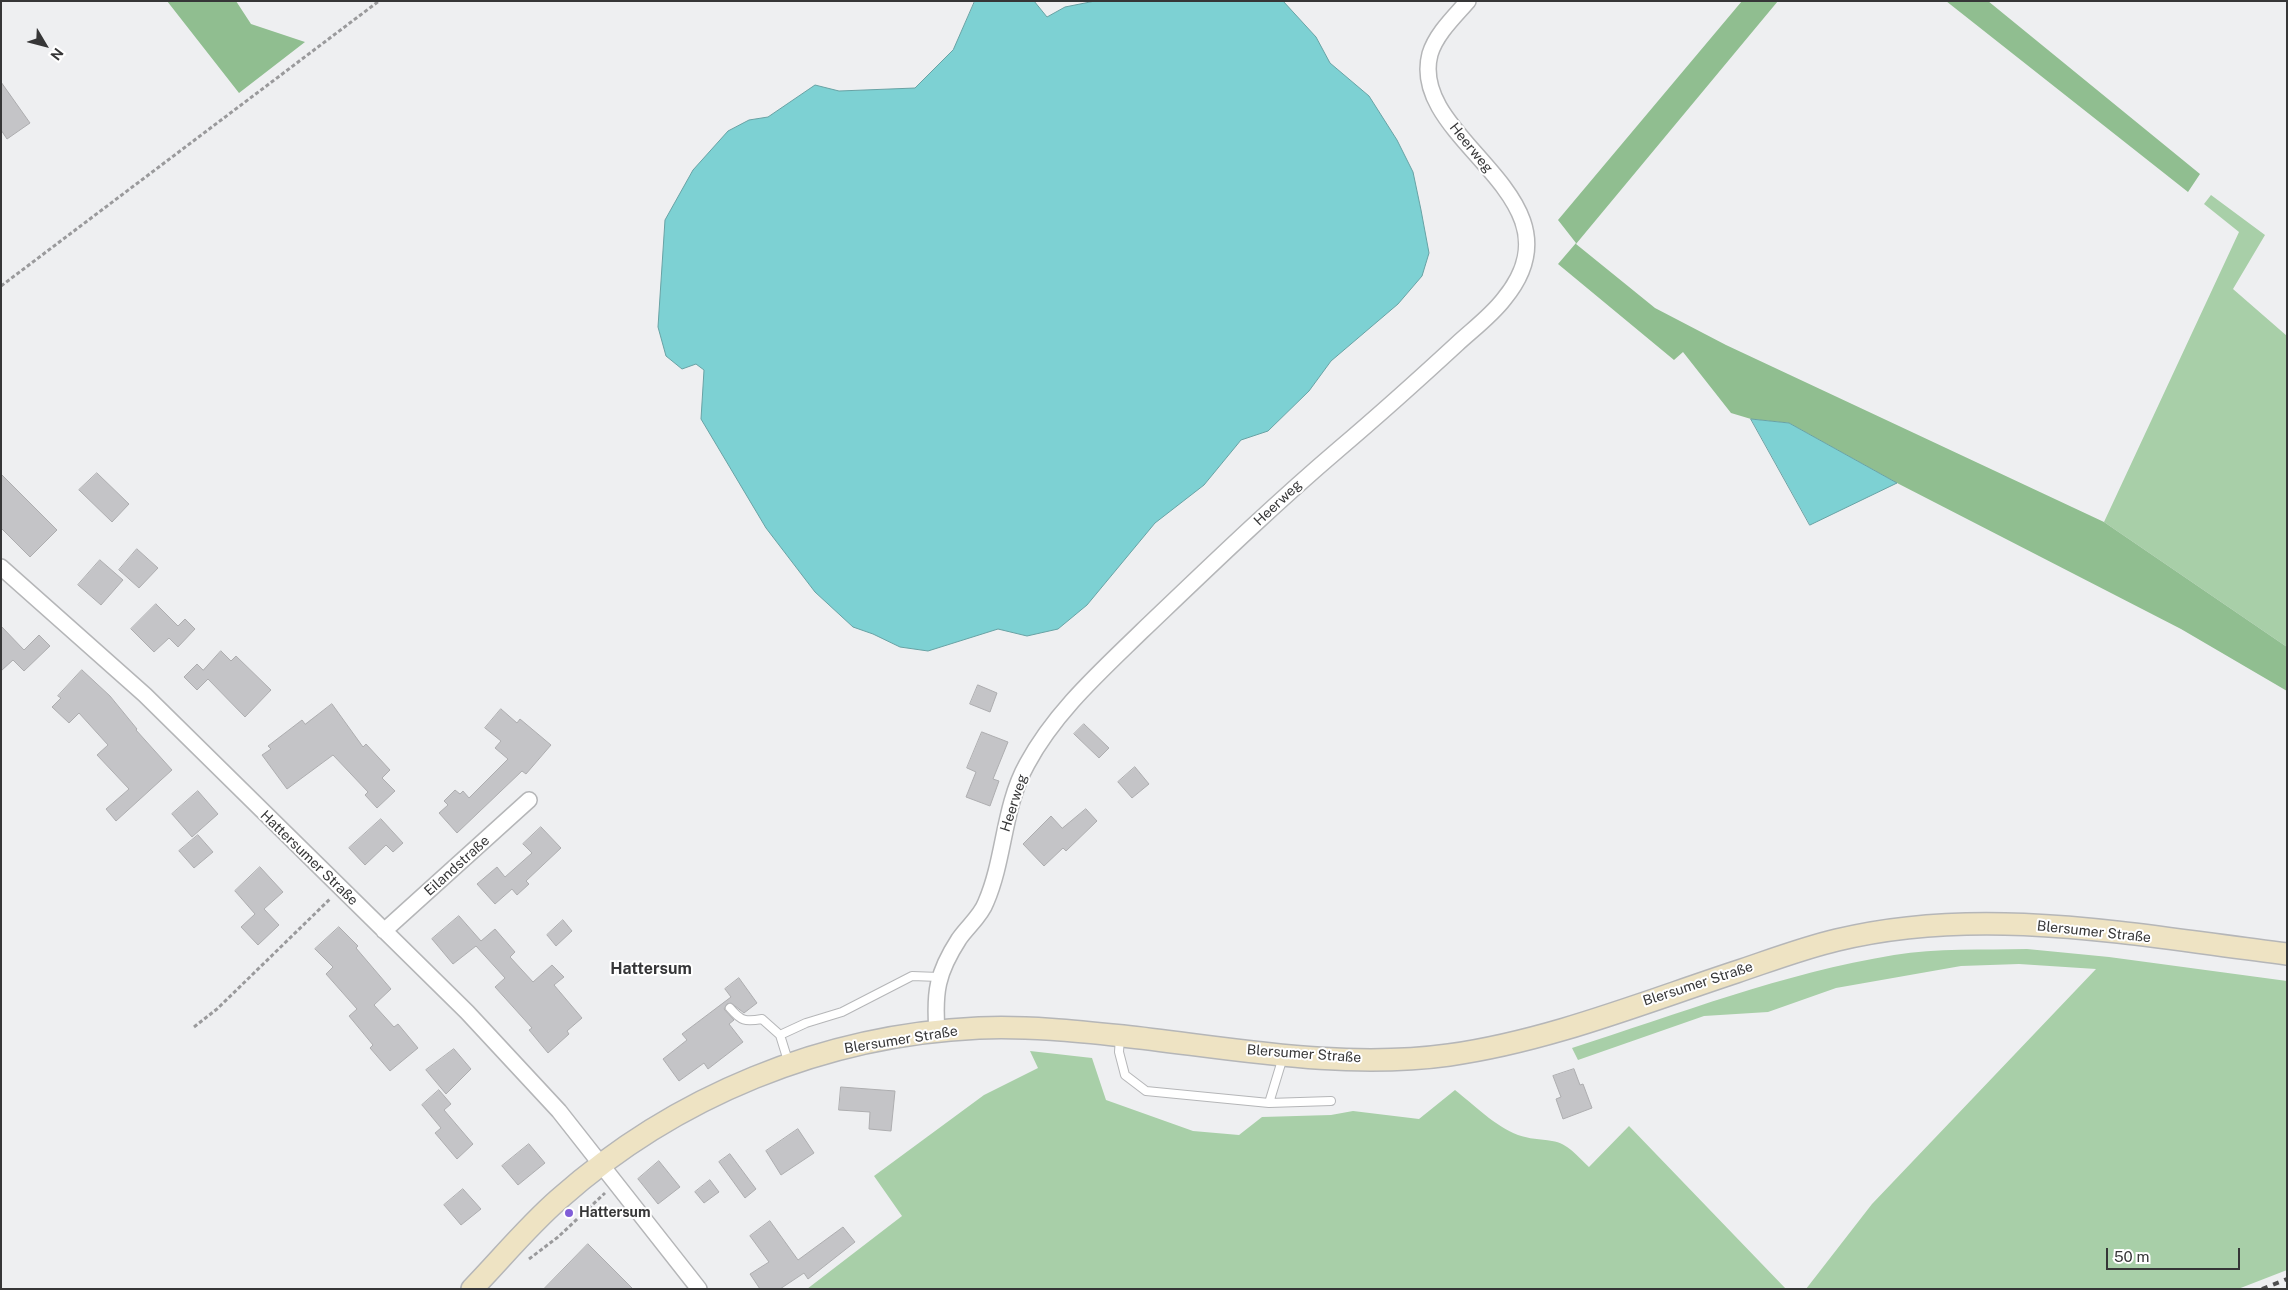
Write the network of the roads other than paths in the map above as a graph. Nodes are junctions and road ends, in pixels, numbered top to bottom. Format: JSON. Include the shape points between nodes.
{"nodes":[{"id":1,"x":1468,"y":1,"type":"edge"},
{"id":2,"x":1,"y":567,"type":"edge"},
{"id":3,"x":529,"y":800,"type":"dead end"},
{"id":4,"x":384,"y":931,"type":"junction"},
{"id":5,"x":2287,"y":954,"type":"edge"},
{"id":6,"x":939,"y":977,"type":"junction"},
{"id":7,"x":730,"y":1008,"type":"dead end"},
{"id":8,"x":937,"y":1032,"type":"junction"},
{"id":9,"x":780,"y":1035,"type":"junction"},
{"id":10,"x":1120,"y":1035,"type":"junction"},
{"id":11,"x":1283,"y":1055,"type":"junction"},
{"id":12,"x":789,"y":1064,"type":"junction"},
{"id":13,"x":1331,"y":1101,"type":"dead end"},
{"id":14,"x":1269,"y":1102,"type":"junction"},
{"id":15,"x":601,"y":1165,"type":"junction"},
{"id":16,"x":472,"y":1289,"type":"edge"},
{"id":17,"x":699,"y":1289,"type":"edge"}],
"edges":[{"from":1,"to":6,"type":"street","name":"Heerweg","via":[[1446,26],[1431,53],[1428,74],[1434,98],[1442,112],[1506,191],[1523,220],[1528,246],[1523,270],[1504,300],[1212,564],[1077,694],[1047,730],[1025,767],[1007,817],[996,875],[985,906],[959,939]]},
{"from":2,"to":4,"type":"street","name":"Hattersumer Straße","via":[[145,695]]},
{"from":3,"to":4,"type":"street","name":"Eilandstraße"},
{"from":4,"to":15,"type":"street","name":"Hattersumer Straße","via":[[467,1012],[559,1111]]},
{"from":5,"to":11,"type":"main road","name":"Blersumer Straße","via":[[2034,926],[1983,923],[1913,928],[1838,940],[1519,1041],[1421,1058],[1347,1060]]},
{"from":6,"to":8,"type":"street","name":"Heerweg","via":[[934,1004]]},
{"from":6,"to":9,"type":"lane","via":[[912,976],[842,1012]]},
{"from":7,"to":9,"type":"lane","via":[[746,1021],[762,1019]]},
{"from":8,"to":10,"type":"main road","name":"Blersumer Straße","via":[[1018,1028]]},
{"from":8,"to":12,"type":"main road","name":"Blersumer Straße","via":[[838,1050]]},
{"from":9,"to":12,"type":"lane"},
{"from":10,"to":11,"type":"main road","name":"Blersumer Straße"},
{"from":10,"to":14,"type":"lane","via":[[1119,1052],[1126,1076],[1146,1091]]},
{"from":11,"to":14,"type":"lane"},
{"from":12,"to":15,"type":"main road","name":"Blersumer Straße","via":[[699,1102],[632,1141]]},
{"from":13,"to":14,"type":"lane"},
{"from":15,"to":16,"type":"main road","name":"Blersumer Straße","via":[[533,1223]]},
{"from":15,"to":17,"type":"street","name":"Hattersumer Straße"}]}
